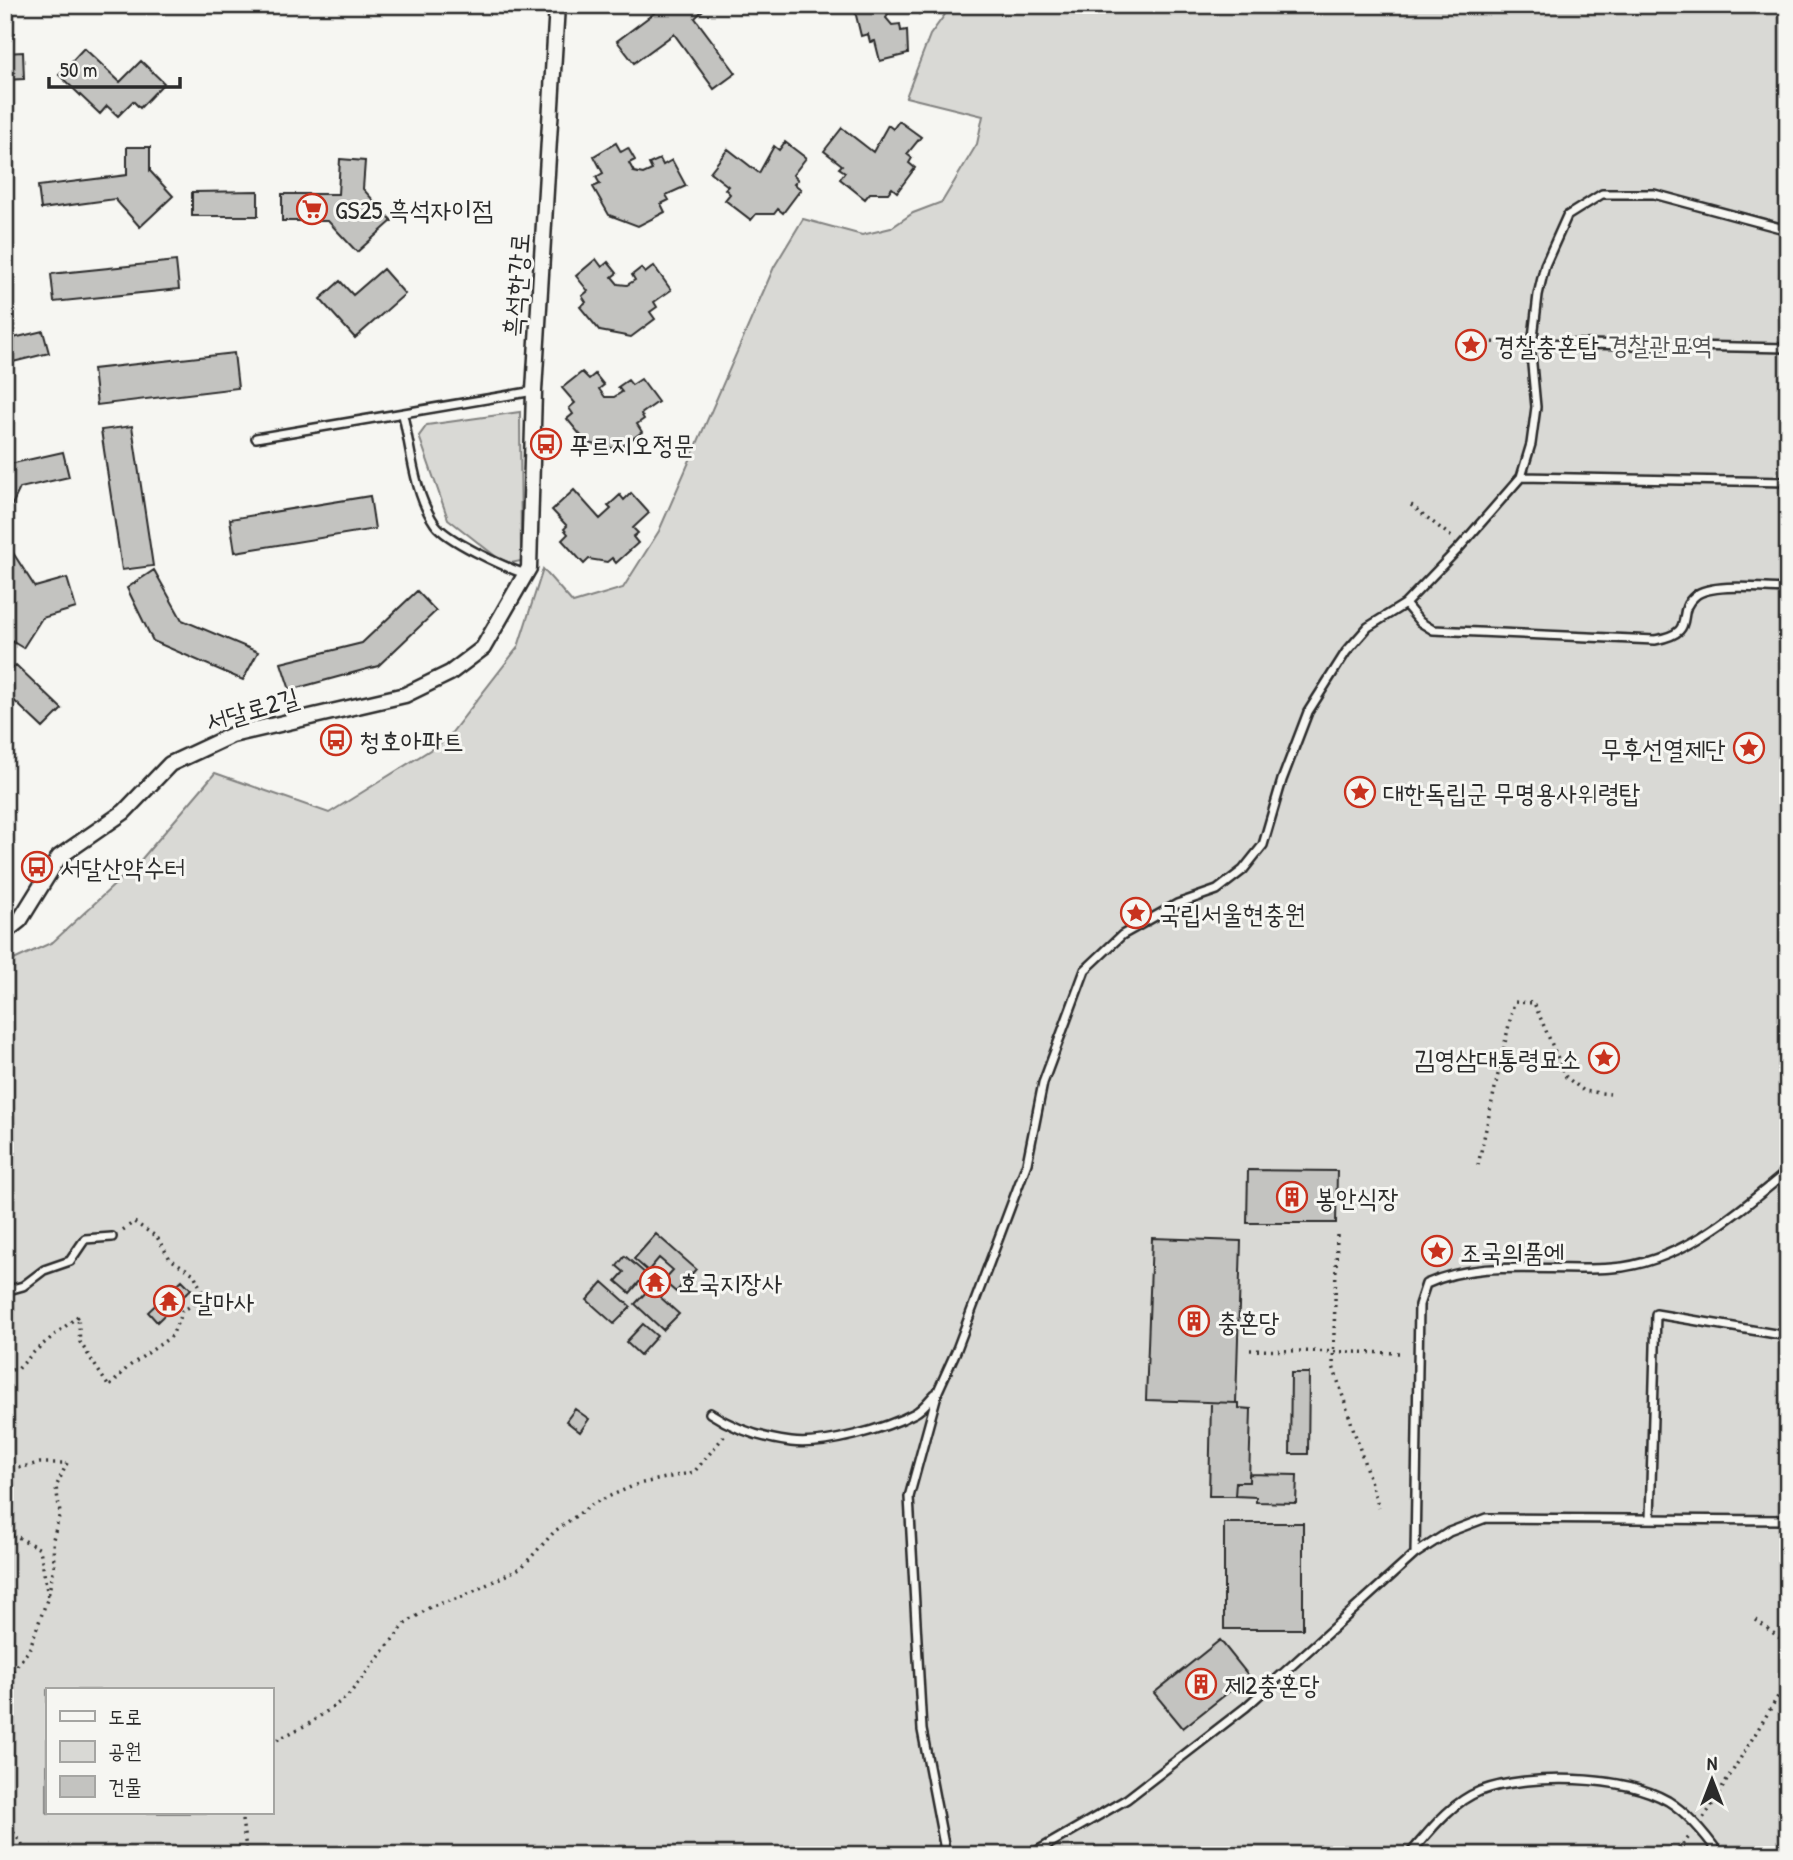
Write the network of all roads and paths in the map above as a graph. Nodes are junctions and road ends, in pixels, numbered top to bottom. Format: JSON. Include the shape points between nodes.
{"nodes":[{"id":1,"x":556,"y":5,"type":"edge"},
{"id":2,"x":1788,"y":230,"type":"edge"},
{"id":3,"x":1479,"y":342,"type":"dead end"},
{"id":4,"x":1532,"y":343,"type":"junction"},
{"id":5,"x":1788,"y":348,"type":"edge"},
{"id":6,"x":534,"y":391,"type":"junction"},
{"id":7,"x":403,"y":415,"type":"junction"},
{"id":8,"x":256,"y":438,"type":"dead end"},
{"id":9,"x":1521,"y":477,"type":"junction"},
{"id":10,"x":1788,"y":482,"type":"edge"},
{"id":11,"x":1411,"y":505,"type":"dead end"},
{"id":12,"x":1462,"y":545,"type":"junction"},
{"id":13,"x":527,"y":571,"type":"junction"},
{"id":14,"x":1788,"y":589,"type":"edge"},
{"id":15,"x":1405,"y":604,"type":"junction"},
{"id":16,"x":5,"y":932,"type":"edge"},
{"id":17,"x":1610,"y":1094,"type":"dead end"},
{"id":18,"x":1478,"y":1165,"type":"dead end"},
{"id":19,"x":1788,"y":1171,"type":"edge"},
{"id":20,"x":1337,"y":1235,"type":"dead end"},
{"id":21,"x":112,"y":1237,"type":"joint"},
{"id":22,"x":5,"y":1291,"type":"edge"},
{"id":23,"x":1788,"y":1336,"type":"edge"},
{"id":24,"x":1250,"y":1350,"type":"dead end"},
{"id":25,"x":1333,"y":1352,"type":"junction"},
{"id":26,"x":1399,"y":1353,"type":"dead end"},
{"id":27,"x":5,"y":1371,"type":"edge"},
{"id":28,"x":938,"y":1391,"type":"junction"},
{"id":29,"x":710,"y":1413,"type":"dead end"},
{"id":30,"x":732,"y":1428,"type":"junction"},
{"id":31,"x":5,"y":1471,"type":"edge"},
{"id":32,"x":1379,"y":1508,"type":"dead end"},
{"id":33,"x":1650,"y":1519,"type":"junction"},
{"id":34,"x":1788,"y":1520,"type":"edge"},
{"id":35,"x":5,"y":1534,"type":"edge"},
{"id":36,"x":1415,"y":1553,"type":"junction"},
{"id":37,"x":48,"y":1597,"type":"junction"},
{"id":38,"x":1756,"y":1620,"type":"dead end"},
{"id":39,"x":1788,"y":1653,"type":"edge"},
{"id":40,"x":1788,"y":1680,"type":"edge"},
{"id":41,"x":5,"y":1681,"type":"edge"},
{"id":42,"x":273,"y":1742,"type":"edge"},
{"id":43,"x":241,"y":1814,"type":"edge"},
{"id":44,"x":5,"y":1821,"type":"edge"},
{"id":45,"x":1698,"y":1827,"type":"junction"},
{"id":46,"x":30,"y":1855,"type":"edge"},
{"id":47,"x":247,"y":1855,"type":"edge"},
{"id":48,"x":946,"y":1855,"type":"edge"},
{"id":49,"x":1030,"y":1855,"type":"edge"},
{"id":50,"x":1409,"y":1855,"type":"edge"},
{"id":51,"x":1673,"y":1855,"type":"edge"},
{"id":52,"x":1720,"y":1855,"type":"edge"}],
"edges":[{"from":1,"to":6,"type":"street","name":"흑석한강로"},
{"from":2,"to":4,"type":"lane","via":[[1654,194],[1602,194],[1567,216],[1554,241],[1538,295]]},
{"from":3,"to":4,"type":"path"},
{"from":4,"to":5,"type":"lane"},
{"from":4,"to":9,"type":"lane","via":[[1536,407]]},
{"from":6,"to":7,"type":"lane"},
{"from":6,"to":13,"type":"street","name":"흑석한강로"},
{"from":7,"to":8,"type":"lane"},
{"from":7,"to":13,"type":"lane","via":[[421,492],[436,526],[499,565]]},
{"from":9,"to":10,"type":"lane"},
{"from":9,"to":12,"type":"lane"},
{"from":11,"to":12,"type":"path"},
{"from":12,"to":15,"type":"lane"},
{"from":13,"to":16,"type":"street","name":"서달로2길","via":[[483,648],[450,673],[405,695],[232,735],[170,764],[124,812],[59,857],[20,920]]},
{"from":14,"to":15,"type":"lane","via":[[1710,590],[1695,595],[1687,607],[1684,626],[1655,640],[1433,630]]},
{"from":15,"to":28,"type":"lane","via":[[1368,627],[1323,686],[1293,748],[1263,845],[1243,870],[1217,890],[1177,904],[1122,935],[1085,970],[1043,1083],[1020,1185]]},
{"from":17,"to":18,"type":"path","via":[[1584,1091],[1566,1077],[1534,1003],[1514,1002]]},
{"from":19,"to":36,"type":"lane","via":[[1721,1223],[1652,1260],[1612,1268],[1479,1271],[1445,1275],[1426,1284],[1419,1304]]},
{"from":20,"to":25,"type":"path"},
{"from":21,"to":22,"type":"lane","via":[[85,1239],[70,1261]]},
{"from":21,"to":27,"type":"path","via":[[134,1222],[157,1237],[170,1259],[194,1274],[205,1298],[182,1311],[172,1336],[128,1367],[109,1387],[80,1342],[78,1316],[18,1369]]},
{"from":23,"to":33,"type":"lane","via":[[1656,1314]]},
{"from":24,"to":25,"type":"path"},
{"from":25,"to":26,"type":"path"},
{"from":25,"to":32,"type":"path","via":[[1333,1366]]},
{"from":28,"to":30,"type":"lane","via":[[918,1412],[869,1431],[792,1442]]},
{"from":28,"to":48,"type":"lane","via":[[909,1497],[922,1730]]},
{"from":29,"to":30,"type":"lane"},
{"from":30,"to":42,"type":"path","via":[[694,1472],[638,1484],[594,1503],[555,1531],[522,1567],[462,1597],[432,1606],[406,1623],[347,1698]]},
{"from":31,"to":37,"type":"path","via":[[40,1462],[67,1462],[56,1487],[60,1513]]},
{"from":33,"to":34,"type":"lane"},
{"from":33,"to":36,"type":"lane","via":[[1486,1518],[1449,1532]]},
{"from":35,"to":37,"type":"path","via":[[40,1549]]},
{"from":36,"to":49,"type":"lane","via":[[1246,1707],[1127,1799]]},
{"from":37,"to":41,"type":"path","via":[[29,1650]]},
{"from":38,"to":39,"type":"path","via":[[1784,1641]]},
{"from":40,"to":45,"type":"path"},
{"from":43,"to":47,"type":"path"},
{"from":44,"to":46,"type":"path"},
{"from":45,"to":50,"type":"lane","via":[[1667,1801],[1624,1784],[1537,1780],[1480,1791],[1448,1811]]},
{"from":45,"to":51,"type":"path"},
{"from":45,"to":52,"type":"lane"}]}
